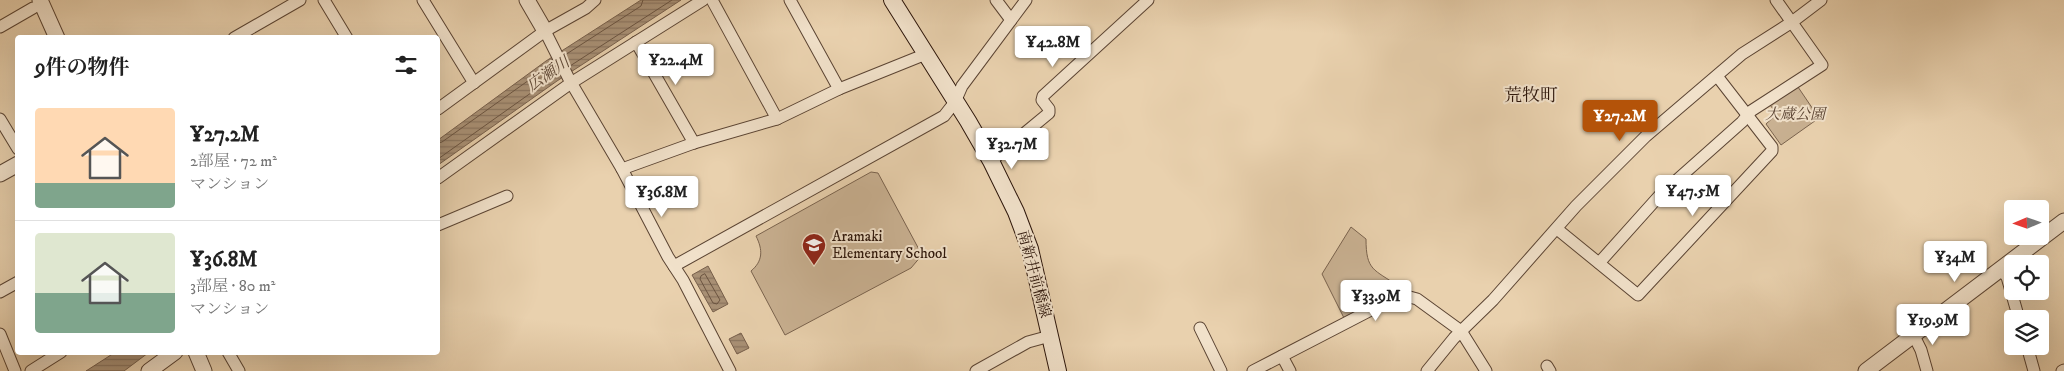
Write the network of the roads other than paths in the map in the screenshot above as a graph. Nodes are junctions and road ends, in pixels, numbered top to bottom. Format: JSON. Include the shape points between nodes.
{"nodes":[{"id":1,"x":300,"y":0,"type":"edge"},
{"id":2,"x":324,"y":0,"type":"edge"},
{"id":3,"x":423,"y":0,"type":"edge"},
{"id":4,"x":527,"y":0,"type":"edge"},
{"id":5,"x":596,"y":0,"type":"edge"},
{"id":6,"x":703,"y":0,"type":"edge"},
{"id":7,"x":712,"y":0,"type":"edge"},
{"id":8,"x":790,"y":0,"type":"edge"},
{"id":9,"x":892,"y":0,"type":"edge"},
{"id":10,"x":996,"y":0,"type":"edge"},
{"id":11,"x":1026,"y":0,"type":"edge"},
{"id":12,"x":1148,"y":0,"type":"edge"},
{"id":13,"x":1776,"y":0,"type":"edge"},
{"id":14,"x":1821,"y":0,"type":"edge"},
{"id":15,"x":34,"y":3,"type":"edge"},
{"id":16,"x":1011,"y":20,"type":"junction"},
{"id":17,"x":1792,"y":22,"type":"junction"},
{"id":18,"x":0,"y":27,"type":"edge"},
{"id":19,"x":545,"y":31,"type":"junction"},
{"id":20,"x":45,"y":35,"type":"edge"},
{"id":21,"x":55,"y":35,"type":"edge"},
{"id":22,"x":243,"y":35,"type":"edge"},
{"id":23,"x":345,"y":35,"type":"edge"},
{"id":24,"x":636,"y":42,"type":"junction"},
{"id":25,"x":926,"y":54,"type":"junction"},
{"id":26,"x":1717,"y":76,"type":"junction"},
{"id":27,"x":570,"y":81,"type":"junction"},
{"id":28,"x":474,"y":83,"type":"junction"},
{"id":29,"x":839,"y":89,"type":"junction"},
{"id":30,"x":955,"y":102,"type":"junction"},
{"id":31,"x":440,"y":108,"type":"edge"},
{"id":32,"x":1747,"y":115,"type":"junction"},
{"id":33,"x":0,"y":119,"type":"edge"},
{"id":34,"x":777,"y":119,"type":"junction"},
{"id":35,"x":694,"y":142,"type":"junction"},
{"id":36,"x":15,"y":144,"type":"edge"},
{"id":37,"x":991,"y":161,"type":"junction"},
{"id":38,"x":15,"y":166,"type":"edge"},
{"id":39,"x":622,"y":169,"type":"junction"},
{"id":40,"x":0,"y":174,"type":"edge"},
{"id":41,"x":440,"y":177,"type":"edge"},
{"id":42,"x":508,"y":196,"type":"dead end"},
{"id":43,"x":2064,"y":220,"type":"edge"},
{"id":44,"x":440,"y":224,"type":"edge"},
{"id":45,"x":1557,"y":229,"type":"junction"},
{"id":46,"x":1599,"y":263,"type":"junction"},
{"id":47,"x":674,"y":266,"type":"junction"},
{"id":48,"x":2000,"y":268,"type":"junction"},
{"id":49,"x":15,"y":284,"type":"edge"},
{"id":50,"x":0,"y":292,"type":"edge"},
{"id":51,"x":2016,"y":310,"type":"edge"},
{"id":52,"x":1200,"y":328,"type":"dead end"},
{"id":53,"x":1461,"y":331,"type":"junction"},
{"id":54,"x":0,"y":334,"type":"edge"},
{"id":55,"x":1913,"y":334,"type":"junction"},
{"id":56,"x":1050,"y":336,"type":"junction"},
{"id":57,"x":56,"y":355,"type":"edge"},
{"id":58,"x":171,"y":355,"type":"edge"},
{"id":59,"x":197,"y":355,"type":"edge"},
{"id":60,"x":230,"y":355,"type":"edge"},
{"id":61,"x":2030,"y":355,"type":"edge"},
{"id":62,"x":1282,"y":356,"type":"junction"},
{"id":63,"x":15,"y":371,"type":"edge"},
{"id":64,"x":31,"y":371,"type":"edge"},
{"id":65,"x":149,"y":371,"type":"edge"},
{"id":66,"x":204,"y":371,"type":"edge"},
{"id":67,"x":239,"y":371,"type":"edge"},
{"id":68,"x":730,"y":371,"type":"edge"},
{"id":69,"x":976,"y":371,"type":"edge"},
{"id":70,"x":1058,"y":371,"type":"edge"},
{"id":71,"x":1221,"y":371,"type":"edge"},
{"id":72,"x":1253,"y":371,"type":"edge"},
{"id":73,"x":1290,"y":371,"type":"edge"},
{"id":74,"x":1427,"y":371,"type":"edge"},
{"id":75,"x":1486,"y":371,"type":"edge"},
{"id":76,"x":1866,"y":371,"type":"edge"},
{"id":77,"x":1927,"y":371,"type":"edge"},
{"id":78,"x":2034,"y":371,"type":"edge"}],
"edges":[{"from":1,"to":22,"type":"street"},
{"from":2,"to":23,"type":"street"},
{"from":3,"to":28,"type":"street"},
{"from":4,"to":19,"type":"street"},
{"from":5,"to":19,"type":"street"},
{"from":6,"to":24,"type":"street"},
{"from":7,"to":34,"type":"street"},
{"from":8,"to":29,"type":"street"},
{"from":9,"to":25,"type":"main road","name":"南新井前橋線"},
{"from":10,"to":16,"type":"street"},
{"from":11,"to":16,"type":"street"},
{"from":12,"to":37,"type":"street","via":[[1043,96],[1049,113]]},
{"from":13,"to":17,"type":"street"},
{"from":14,"to":17,"type":"street"},
{"from":15,"to":18,"type":"street"},
{"from":15,"to":20,"type":"street"},
{"from":15,"to":21,"type":"street"},
{"from":16,"to":30,"type":"street","via":[[962,86]]},
{"from":17,"to":26,"type":"street","via":[[1742,54]]},
{"from":17,"to":32,"type":"street","via":[[1822,65]]},
{"from":19,"to":27,"type":"street"},
{"from":19,"to":28,"type":"street"},
{"from":24,"to":27,"type":"street"},
{"from":24,"to":35,"type":"street"},
{"from":25,"to":29,"type":"street"},
{"from":25,"to":30,"type":"main road","name":"南新井前橋線"},
{"from":26,"to":32,"type":"street"},
{"from":26,"to":45,"type":"street","via":[[1646,136]]},
{"from":27,"to":39,"type":"street"},
{"from":27,"to":41,"type":"street"},
{"from":28,"to":31,"type":"street"},
{"from":29,"to":34,"type":"street"},
{"from":30,"to":37,"type":"main road","name":"南新井前橋線"},
{"from":30,"to":47,"type":"street","via":[[940,119]]},
{"from":32,"to":46,"type":"street","via":[[1660,195]]},
{"from":32,"to":46,"type":"street","via":[[1772,151],[1638,295]]},
{"from":33,"to":36,"type":"street"},
{"from":34,"to":35,"type":"street"},
{"from":35,"to":39,"type":"street"},
{"from":37,"to":56,"type":"main road","name":"南新井前橋線","via":[[1030,249]]},
{"from":38,"to":40,"type":"street"},
{"from":39,"to":47,"type":"street"},
{"from":42,"to":44,"type":"street"},
{"from":43,"to":48,"type":"street"},
{"from":45,"to":46,"type":"street"},
{"from":45,"to":53,"type":"street"},
{"from":47,"to":68,"type":"street"},
{"from":48,"to":51,"type":"street","via":[[2007,277]]},
{"from":48,"to":55,"type":"street"},
{"from":49,"to":50,"type":"street"},
{"from":52,"to":71,"type":"street"},
{"from":53,"to":62,"type":"street","via":[[1417,299],[1400,296]]},
{"from":53,"to":74,"type":"street"},
{"from":53,"to":75,"type":"street"},
{"from":54,"to":63,"type":"street"},
{"from":55,"to":76,"type":"street"},
{"from":55,"to":77,"type":"street"},
{"from":56,"to":69,"type":"street","via":[[1028,342]]},
{"from":56,"to":70,"type":"main road","name":"南新井前橋線"},
{"from":57,"to":64,"type":"street"},
{"from":58,"to":65,"type":"street"},
{"from":59,"to":66,"type":"street"},
{"from":60,"to":67,"type":"street"},
{"from":61,"to":78,"type":"street"},
{"from":62,"to":72,"type":"street"},
{"from":62,"to":73,"type":"street"}]}
